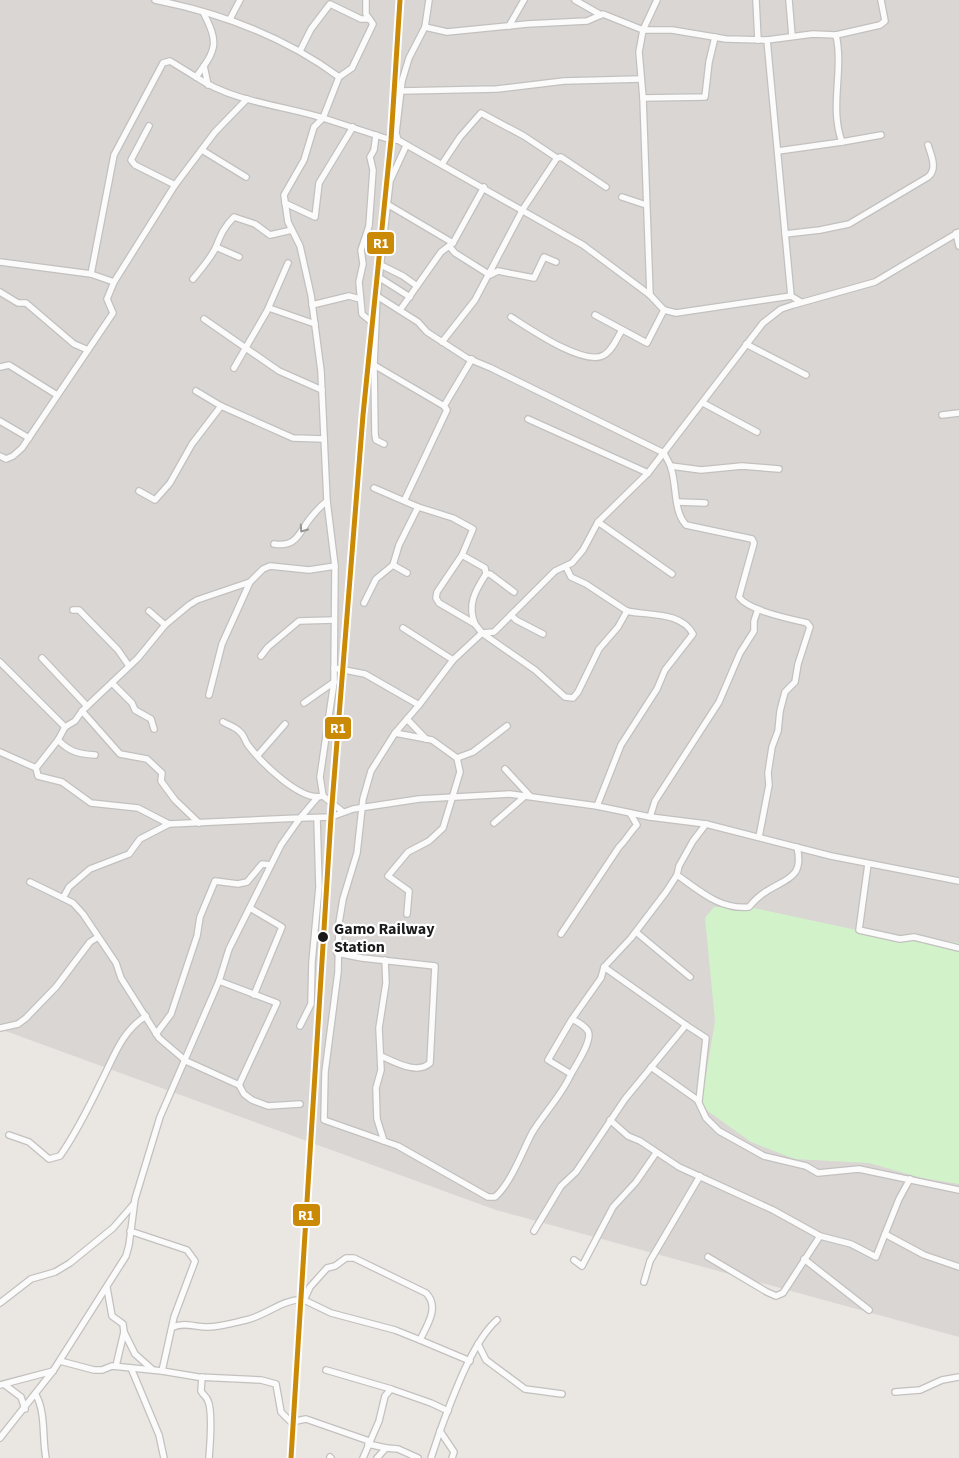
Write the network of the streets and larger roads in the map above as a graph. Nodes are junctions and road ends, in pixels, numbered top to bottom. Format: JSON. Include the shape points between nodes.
{"nodes":[{"id":1,"x":155,"y":0,"type":"edge"},
{"id":2,"x":240,"y":0,"type":"edge"},
{"id":3,"x":366,"y":0,"type":"edge"},
{"id":4,"x":429,"y":0,"type":"edge"},
{"id":5,"x":524,"y":0,"type":"edge"},
{"id":6,"x":575,"y":0,"type":"edge"},
{"id":7,"x":657,"y":0,"type":"edge"},
{"id":8,"x":756,"y":0,"type":"edge"},
{"id":9,"x":788,"y":0,"type":"edge"},
{"id":10,"x":881,"y":0,"type":"edge"},
{"id":11,"x":182,"y":2,"type":"edge"},
{"id":12,"x":203,"y":12,"type":"junction"},
{"id":13,"x":601,"y":14,"type":"junction"},
{"id":14,"x":230,"y":18,"type":"junction"},
{"id":15,"x":369,"y":19,"type":"junction"},
{"id":16,"x":509,"y":26,"type":"junction"},
{"id":17,"x":424,"y":27,"type":"junction"},
{"id":18,"x":643,"y":30,"type":"junction"},
{"id":19,"x":836,"y":35,"type":"junction"},
{"id":20,"x":792,"y":36,"type":"junction"},
{"id":21,"x":715,"y":38,"type":"junction"},
{"id":22,"x":758,"y":40,"type":"junction"},
{"id":23,"x":767,"y":40,"type":"junction"},
{"id":24,"x":300,"y":51,"type":"junction"},
{"id":25,"x":204,"y":66,"type":"junction"},
{"id":26,"x":196,"y":77,"type":"junction"},
{"id":27,"x":339,"y":77,"type":"junction"},
{"id":28,"x":641,"y":79,"type":"junction"},
{"id":29,"x":208,"y":85,"type":"junction"},
{"id":30,"x":400,"y":91,"type":"junction"},
{"id":31,"x":643,"y":98,"type":"junction"},
{"id":32,"x":247,"y":99,"type":"junction"},
{"id":33,"x":323,"y":118,"type":"junction"},
{"id":34,"x":149,"y":126,"type":"dead end"},
{"id":35,"x":353,"y":127,"type":"junction"},
{"id":36,"x":376,"y":135,"type":"junction"},
{"id":37,"x":881,"y":136,"type":"dead end"},
{"id":38,"x":398,"y":140,"type":"junction"},
{"id":39,"x":842,"y":142,"type":"junction"},
{"id":40,"x":928,"y":145,"type":"dead end"},
{"id":41,"x":406,"y":146,"type":"junction"},
{"id":42,"x":202,"y":150,"type":"junction"},
{"id":43,"x":778,"y":150,"type":"junction"},
{"id":44,"x":557,"y":158,"type":"junction"},
{"id":45,"x":442,"y":164,"type":"junction"},
{"id":46,"x":246,"y":177,"type":"dead end"},
{"id":47,"x":175,"y":185,"type":"junction"},
{"id":48,"x":606,"y":186,"type":"dead end"},
{"id":49,"x":484,"y":187,"type":"junction"},
{"id":50,"x":622,"y":197,"type":"dead end"},
{"id":51,"x":286,"y":203,"type":"junction"},
{"id":52,"x":387,"y":204,"type":"junction"},
{"id":53,"x":646,"y":205,"type":"junction"},
{"id":54,"x":523,"y":210,"type":"junction"},
{"id":55,"x":292,"y":230,"type":"junction"},
{"id":56,"x":958,"y":232,"type":"edge"},
{"id":57,"x":785,"y":234,"type":"junction"},
{"id":58,"x":451,"y":244,"type":"junction"},
{"id":59,"x":959,"y":246,"type":"edge"},
{"id":60,"x":216,"y":247,"type":"junction"},
{"id":61,"x":239,"y":257,"type":"dead end"},
{"id":62,"x":0,"y":262,"type":"edge"},
{"id":63,"x":556,"y":262,"type":"dead end"},
{"id":64,"x":288,"y":263,"type":"dead end"},
{"id":65,"x":381,"y":265,"type":"junction"},
{"id":66,"x":91,"y":274,"type":"junction"},
{"id":67,"x":490,"y":275,"type":"junction"},
{"id":68,"x":380,"y":278,"type":"junction"},
{"id":69,"x":194,"y":279,"type":"dead end"},
{"id":70,"x":114,"y":282,"type":"junction"},
{"id":71,"x":417,"y":286,"type":"junction"},
{"id":72,"x":0,"y":292,"type":"edge"},
{"id":73,"x":650,"y":295,"type":"junction"},
{"id":74,"x":377,"y":296,"type":"junction"},
{"id":75,"x":790,"y":296,"type":"junction"},
{"id":76,"x":410,"y":298,"type":"junction"},
{"id":77,"x":360,"y":299,"type":"junction"},
{"id":78,"x":801,"y":302,"type":"junction"},
{"id":79,"x":312,"y":304,"type":"junction"},
{"id":80,"x":269,"y":308,"type":"junction"},
{"id":81,"x":400,"y":310,"type":"junction"},
{"id":82,"x":664,"y":310,"type":"junction"},
{"id":83,"x":596,"y":315,"type":"dead end"},
{"id":84,"x":511,"y":317,"type":"dead end"},
{"id":85,"x":204,"y":319,"type":"dead end"},
{"id":86,"x":315,"y":324,"type":"junction"},
{"id":87,"x":375,"y":325,"type":"junction"},
{"id":88,"x":622,"y":330,"type":"junction"},
{"id":89,"x":442,"y":342,"type":"junction"},
{"id":90,"x":746,"y":344,"type":"junction"},
{"id":91,"x":246,"y":348,"type":"junction"},
{"id":92,"x":88,"y":350,"type":"junction"},
{"id":93,"x":472,"y":360,"type":"junction"},
{"id":94,"x":374,"y":365,"type":"junction"},
{"id":95,"x":0,"y":367,"type":"edge"},
{"id":96,"x":234,"y":368,"type":"dead end"},
{"id":97,"x":806,"y":375,"type":"dead end"},
{"id":98,"x":322,"y":390,"type":"junction"},
{"id":99,"x":196,"y":391,"type":"dead end"},
{"id":100,"x":57,"y":395,"type":"junction"},
{"id":101,"x":703,"y":403,"type":"junction"},
{"id":102,"x":221,"y":406,"type":"junction"},
{"id":103,"x":444,"y":406,"type":"junction"},
{"id":104,"x":959,"y":413,"type":"edge"},
{"id":105,"x":942,"y":415,"type":"dead end"},
{"id":106,"x":528,"y":419,"type":"dead end"},
{"id":107,"x":0,"y":421,"type":"edge"},
{"id":108,"x":756,"y":432,"type":"dead end"},
{"id":109,"x":29,"y":438,"type":"junction"},
{"id":110,"x":324,"y":439,"type":"junction"},
{"id":111,"x":384,"y":444,"type":"dead end"},
{"id":112,"x":664,"y":453,"type":"junction"},
{"id":113,"x":0,"y":456,"type":"edge"},
{"id":114,"x":671,"y":466,"type":"junction"},
{"id":115,"x":779,"y":469,"type":"dead end"},
{"id":116,"x":648,"y":473,"type":"junction"},
{"id":117,"x":374,"y":488,"type":"dead end"},
{"id":118,"x":138,"y":491,"type":"dead end"},
{"id":119,"x":405,"y":499,"type":"junction"},
{"id":120,"x":327,"y":500,"type":"junction"},
{"id":121,"x":678,"y":502,"type":"junction"},
{"id":122,"x":705,"y":503,"type":"dead end"},
{"id":123,"x":418,"y":507,"type":"junction"},
{"id":124,"x":598,"y":522,"type":"junction"},
{"id":125,"x":274,"y":544,"type":"dead end"},
{"id":126,"x":462,"y":555,"type":"junction"},
{"id":127,"x":393,"y":565,"type":"junction"},
{"id":128,"x":335,"y":566,"type":"junction"},
{"id":129,"x":566,"y":567,"type":"junction"},
{"id":130,"x":407,"y":574,"type":"dead end"},
{"id":131,"x":486,"y":574,"type":"junction"},
{"id":132,"x":672,"y":574,"type":"dead end"},
{"id":133,"x":250,"y":582,"type":"junction"},
{"id":134,"x":514,"y":592,"type":"dead end"},
{"id":135,"x":364,"y":603,"type":"dead end"},
{"id":136,"x":758,"y":609,"type":"junction"},
{"id":137,"x":73,"y":610,"type":"dead end"},
{"id":138,"x":627,"y":610,"type":"junction"},
{"id":139,"x":149,"y":611,"type":"dead end"},
{"id":140,"x":511,"y":615,"type":"junction"},
{"id":141,"x":334,"y":620,"type":"junction"},
{"id":142,"x":476,"y":624,"type":"junction"},
{"id":143,"x":165,"y":625,"type":"junction"},
{"id":144,"x":404,"y":628,"type":"dead end"},
{"id":145,"x":482,"y":633,"type":"junction"},
{"id":146,"x":543,"y":634,"type":"dead end"},
{"id":147,"x":261,"y":656,"type":"dead end"},
{"id":148,"x":42,"y":658,"type":"dead end"},
{"id":149,"x":453,"y":660,"type":"junction"},
{"id":150,"x":0,"y":662,"type":"edge"},
{"id":151,"x":129,"y":666,"type":"junction"},
{"id":152,"x":334,"y":668,"type":"junction"},
{"id":153,"x":334,"y":682,"type":"junction"},
{"id":154,"x":112,"y":684,"type":"junction"},
{"id":155,"x":209,"y":695,"type":"dead end"},
{"id":156,"x":304,"y":703,"type":"dead end"},
{"id":157,"x":87,"y":706,"type":"junction"},
{"id":158,"x":420,"y":706,"type":"junction"},
{"id":159,"x":82,"y":711,"type":"junction"},
{"id":160,"x":407,"y":719,"type":"junction"},
{"id":161,"x":223,"y":722,"type":"dead end"},
{"id":162,"x":285,"y":724,"type":"dead end"},
{"id":163,"x":507,"y":726,"type":"dead end"},
{"id":164,"x":65,"y":727,"type":"junction"},
{"id":165,"x":154,"y":729,"type":"dead end"},
{"id":166,"x":395,"y":733,"type":"junction"},
{"id":167,"x":58,"y":740,"type":"junction"},
{"id":168,"x":426,"y":740,"type":"junction"},
{"id":169,"x":0,"y":752,"type":"edge"},
{"id":170,"x":95,"y":755,"type":"dead end"},
{"id":171,"x":258,"y":755,"type":"junction"},
{"id":172,"x":457,"y":758,"type":"junction"},
{"id":173,"x":36,"y":768,"type":"junction"},
{"id":174,"x":504,"y":769,"type":"dead end"},
{"id":175,"x":528,"y":796,"type":"junction"},
{"id":176,"x":320,"y":797,"type":"junction"},
{"id":177,"x":452,"y":797,"type":"junction"},
{"id":178,"x":597,"y":806,"type":"junction"},
{"id":179,"x":362,"y":808,"type":"junction"},
{"id":180,"x":343,"y":812,"type":"junction"},
{"id":181,"x":630,"y":813,"type":"junction"},
{"id":182,"x":650,"y":817,"type":"junction"},
{"id":183,"x":300,"y":818,"type":"junction"},
{"id":184,"x":317,"y":818,"type":"junction"},
{"id":185,"x":199,"y":823,"type":"junction"},
{"id":186,"x":494,"y":823,"type":"dead end"},
{"id":187,"x":169,"y":824,"type":"junction"},
{"id":188,"x":706,"y":824,"type":"junction"},
{"id":189,"x":759,"y":837,"type":"junction"},
{"id":190,"x":797,"y":847,"type":"junction"},
{"id":191,"x":868,"y":864,"type":"junction"},
{"id":192,"x":271,"y":865,"type":"junction"},
{"id":193,"x":677,"y":875,"type":"junction"},
{"id":194,"x":959,"y":881,"type":"edge"},
{"id":195,"x":30,"y":882,"type":"dead end"},
{"id":196,"x":64,"y":898,"type":"junction"},
{"id":197,"x":250,"y":908,"type":"junction"},
{"id":198,"x":407,"y":914,"type":"dead end"},
{"id":199,"x":636,"y":932,"type":"junction"},
{"id":200,"x":561,"y":934,"type":"dead end"},
{"id":201,"x":98,"y":937,"type":"junction"},
{"id":202,"x":959,"y":948,"type":"edge"},
{"id":203,"x":337,"y":953,"type":"junction"},
{"id":204,"x":385,"y":960,"type":"junction"},
{"id":205,"x":604,"y":967,"type":"junction"},
{"id":206,"x":690,"y":977,"type":"dead end"},
{"id":207,"x":219,"y":981,"type":"junction"},
{"id":208,"x":254,"y":995,"type":"junction"},
{"id":209,"x":146,"y":1016,"type":"junction"},
{"id":210,"x":572,"y":1019,"type":"junction"},
{"id":211,"x":686,"y":1025,"type":"junction"},
{"id":212,"x":300,"y":1026,"type":"dead end"},
{"id":213,"x":0,"y":1028,"type":"edge"},
{"id":214,"x":156,"y":1034,"type":"junction"},
{"id":215,"x":381,"y":1056,"type":"junction"},
{"id":216,"x":186,"y":1061,"type":"junction"},
{"id":217,"x":651,"y":1067,"type":"junction"},
{"id":218,"x":571,"y":1074,"type":"junction"},
{"id":219,"x":239,"y":1085,"type":"junction"},
{"id":220,"x":698,"y":1101,"type":"junction"},
{"id":221,"x":300,"y":1104,"type":"dead end"},
{"id":222,"x":610,"y":1120,"type":"junction"},
{"id":223,"x":9,"y":1135,"type":"dead end"},
{"id":224,"x":384,"y":1141,"type":"junction"},
{"id":225,"x":656,"y":1153,"type":"junction"},
{"id":226,"x":700,"y":1176,"type":"junction"},
{"id":227,"x":910,"y":1179,"type":"junction"},
{"id":228,"x":959,"y":1190,"type":"edge"},
{"id":229,"x":133,"y":1205,"type":"junction"},
{"id":230,"x":130,"y":1231,"type":"junction"},
{"id":231,"x":534,"y":1231,"type":"dead end"},
{"id":232,"x":885,"y":1234,"type":"junction"},
{"id":233,"x":820,"y":1236,"type":"junction"},
{"id":234,"x":708,"y":1257,"type":"dead end"},
{"id":235,"x":804,"y":1259,"type":"junction"},
{"id":236,"x":574,"y":1260,"type":"dead end"},
{"id":237,"x":959,"y":1267,"type":"edge"},
{"id":238,"x":644,"y":1282,"type":"dead end"},
{"id":239,"x":107,"y":1287,"type":"junction"},
{"id":240,"x":304,"y":1300,"type":"junction"},
{"id":241,"x":0,"y":1303,"type":"edge"},
{"id":242,"x":869,"y":1310,"type":"dead end"},
{"id":243,"x":497,"y":1320,"type":"dead end"},
{"id":244,"x":172,"y":1327,"type":"junction"},
{"id":245,"x":124,"y":1332,"type":"junction"},
{"id":246,"x":420,"y":1340,"type":"junction"},
{"id":247,"x":478,"y":1344,"type":"junction"},
{"id":248,"x":470,"y":1361,"type":"junction"},
{"id":249,"x":60,"y":1362,"type":"junction"},
{"id":250,"x":116,"y":1366,"type":"junction"},
{"id":251,"x":131,"y":1368,"type":"junction"},
{"id":252,"x":153,"y":1370,"type":"junction"},
{"id":253,"x":326,"y":1370,"type":"dead end"},
{"id":254,"x":162,"y":1371,"type":"junction"},
{"id":255,"x":53,"y":1372,"type":"junction"},
{"id":256,"x":959,"y":1377,"type":"edge"},
{"id":257,"x":202,"y":1378,"type":"junction"},
{"id":258,"x":3,"y":1385,"type":"edge"},
{"id":259,"x":391,"y":1389,"type":"junction"},
{"id":260,"x":895,"y":1392,"type":"dead end"},
{"id":261,"x":36,"y":1394,"type":"junction"},
{"id":262,"x":562,"y":1394,"type":"dead end"},
{"id":263,"x":25,"y":1409,"type":"junction"},
{"id":264,"x":448,"y":1411,"type":"junction"},
{"id":265,"x":440,"y":1431,"type":"junction"},
{"id":266,"x":0,"y":1438,"type":"edge"},
{"id":267,"x":368,"y":1442,"type":"junction"},
{"id":268,"x":386,"y":1448,"type":"junction"},
{"id":269,"x":46,"y":1458,"type":"edge"},
{"id":270,"x":164,"y":1458,"type":"edge"},
{"id":271,"x":208,"y":1458,"type":"edge"},
{"id":272,"x":363,"y":1458,"type":"edge"},
{"id":273,"x":377,"y":1458,"type":"edge"},
{"id":274,"x":418,"y":1458,"type":"edge"},
{"id":275,"x":430,"y":1458,"type":"edge"},
{"id":276,"x":452,"y":1458,"type":"edge"}],
"edges":[{"from":1,"to":11,"type":"street"},
{"from":2,"to":14,"type":"street"},
{"from":3,"to":15,"type":"street"},
{"from":4,"to":17,"type":"street"},
{"from":5,"to":16,"type":"street"},
{"from":6,"to":13,"type":"street"},
{"from":7,"to":18,"type":"street"},
{"from":8,"to":22,"type":"street"},
{"from":9,"to":20,"type":"street"},
{"from":10,"to":19,"type":"street","via":[[884,24]]},
{"from":11,"to":12,"type":"street"},
{"from":12,"to":14,"type":"street"},
{"from":12,"to":25,"type":"street","via":[[214,34],[212,54]]},
{"from":13,"to":16,"type":"street","via":[[587,21]]},
{"from":13,"to":18,"type":"street"},
{"from":14,"to":24,"type":"street"},
{"from":15,"to":24,"type":"street","via":[[330,4]]},
{"from":15,"to":27,"type":"street","via":[[373,24],[352,68]]},
{"from":16,"to":17,"type":"street","via":[[447,32]]},
{"from":17,"to":30,"type":"street","via":[[409,58]]},
{"from":18,"to":21,"type":"street","via":[[672,30]]},
{"from":18,"to":28,"type":"street","via":[[639,52]]},
{"from":19,"to":20,"type":"street"},
{"from":19,"to":39,"type":"street","via":[[841,62],[836,120]]},
{"from":20,"to":23,"type":"street"},
{"from":21,"to":22,"type":"street"},
{"from":21,"to":31,"type":"street","via":[[705,97]]},
{"from":22,"to":23,"type":"street"},
{"from":23,"to":43,"type":"street"},
{"from":24,"to":27,"type":"street"},
{"from":25,"to":26,"type":"street"},
{"from":25,"to":29,"type":"street"},
{"from":26,"to":29,"type":"street"},
{"from":26,"to":66,"type":"street","via":[[170,61],[163,63],[158,71],[114,155]]},
{"from":27,"to":33,"type":"street"},
{"from":28,"to":30,"type":"street","via":[[564,81],[497,89]]},
{"from":28,"to":31,"type":"street"},
{"from":29,"to":32,"type":"street"},
{"from":30,"to":38,"type":"street"},
{"from":31,"to":53,"type":"street"},
{"from":32,"to":33,"type":"street"},
{"from":32,"to":42,"type":"street"},
{"from":33,"to":35,"type":"street"},
{"from":33,"to":51,"type":"street","via":[[314,127],[304,160],[284,195]]},
{"from":34,"to":47,"type":"street","via":[[131,160]]},
{"from":35,"to":36,"type":"street"},
{"from":35,"to":51,"type":"street","via":[[319,183],[315,217]]},
{"from":36,"to":38,"type":"street"},
{"from":36,"to":77,"type":"street","via":[[370,156],[373,170],[368,226],[361,250]]},
{"from":37,"to":39,"type":"street"},
{"from":38,"to":41,"type":"street"},
{"from":39,"to":43,"type":"street"},
{"from":40,"to":57,"type":"street","via":[[934,166],[928,177],[850,224]]},
{"from":41,"to":45,"type":"street"},
{"from":41,"to":52,"type":"street","via":[[390,182]]},
{"from":42,"to":46,"type":"street"},
{"from":42,"to":47,"type":"street"},
{"from":43,"to":57,"type":"street"},
{"from":44,"to":45,"type":"street","via":[[481,113]]},
{"from":44,"to":48,"type":"street","via":[[561,157]]},
{"from":44,"to":54,"type":"street"},
{"from":45,"to":49,"type":"street"},
{"from":47,"to":70,"type":"street"},
{"from":49,"to":54,"type":"street"},
{"from":49,"to":58,"type":"street"},
{"from":50,"to":53,"type":"street"},
{"from":51,"to":55,"type":"street"},
{"from":52,"to":58,"type":"street"},
{"from":52,"to":65,"type":"street"},
{"from":53,"to":73,"type":"street"},
{"from":54,"to":67,"type":"street"},
{"from":54,"to":73,"type":"street","via":[[583,245]]},
{"from":55,"to":60,"type":"street","via":[[270,236],[255,224],[234,217],[218,237]]},
{"from":55,"to":79,"type":"street","via":[[305,264]]},
{"from":56,"to":59,"type":"street"},
{"from":56,"to":78,"type":"street","via":[[875,282]]},
{"from":57,"to":75,"type":"street"},
{"from":58,"to":67,"type":"street","via":[[455,253]]},
{"from":58,"to":71,"type":"street","via":[[441,252]]},
{"from":60,"to":61,"type":"street"},
{"from":60,"to":69,"type":"street"},
{"from":62,"to":66,"type":"street"},
{"from":63,"to":67,"type":"street","via":[[544,257],[534,278],[498,271]]},
{"from":64,"to":80,"type":"street"},
{"from":65,"to":68,"type":"street"},
{"from":65,"to":71,"type":"street"},
{"from":66,"to":70,"type":"street"},
{"from":67,"to":89,"type":"street","via":[[476,300]]},
{"from":68,"to":74,"type":"street"},
{"from":68,"to":76,"type":"street"},
{"from":70,"to":92,"type":"street","via":[[107,298],[112,313]]},
{"from":71,"to":76,"type":"street"},
{"from":72,"to":92,"type":"street","via":[[26,304],[74,344]]},
{"from":73,"to":82,"type":"street"},
{"from":74,"to":81,"type":"street"},
{"from":74,"to":87,"type":"street"},
{"from":75,"to":78,"type":"street"},
{"from":75,"to":82,"type":"street","via":[[676,313]]},
{"from":76,"to":81,"type":"street"},
{"from":77,"to":79,"type":"street","via":[[349,296]]},
{"from":77,"to":87,"type":"street","via":[[362,314]]},
{"from":78,"to":90,"type":"street","via":[[773,314]]},
{"from":79,"to":86,"type":"street"},
{"from":80,"to":86,"type":"street"},
{"from":80,"to":91,"type":"street"},
{"from":81,"to":89,"type":"street"},
{"from":82,"to":88,"type":"street","via":[[647,344]]},
{"from":83,"to":88,"type":"street"},
{"from":84,"to":88,"type":"street","via":[[574,354],[595,359],[606,354]]},
{"from":85,"to":91,"type":"street"},
{"from":86,"to":98,"type":"street"},
{"from":87,"to":94,"type":"street"},
{"from":89,"to":93,"type":"street"},
{"from":90,"to":97,"type":"street"},
{"from":90,"to":101,"type":"street"},
{"from":91,"to":96,"type":"street"},
{"from":91,"to":98,"type":"street","via":[[279,371]]},
{"from":92,"to":100,"type":"street"},
{"from":93,"to":103,"type":"street"},
{"from":93,"to":112,"type":"street"},
{"from":94,"to":103,"type":"street"},
{"from":94,"to":111,"type":"street","via":[[375,434],[376,440]]},
{"from":95,"to":100,"type":"street","via":[[9,365]]},
{"from":98,"to":110,"type":"street"},
{"from":99,"to":102,"type":"street"},
{"from":100,"to":109,"type":"street"},
{"from":101,"to":108,"type":"street"},
{"from":101,"to":112,"type":"street"},
{"from":102,"to":110,"type":"street","via":[[293,438]]},
{"from":102,"to":118,"type":"street","via":[[192,444],[170,483],[155,500]]},
{"from":103,"to":119,"type":"street","via":[[447,410]]},
{"from":104,"to":105,"type":"street"},
{"from":106,"to":116,"type":"street"},
{"from":107,"to":109,"type":"street"},
{"from":109,"to":113,"type":"street","via":[[13,456],[6,459]]},
{"from":110,"to":120,"type":"street"},
{"from":112,"to":114,"type":"street"},
{"from":112,"to":116,"type":"street"},
{"from":114,"to":115,"type":"street","via":[[701,470],[742,466]]},
{"from":114,"to":121,"type":"street"},
{"from":116,"to":124,"type":"street"},
{"from":117,"to":119,"type":"street"},
{"from":119,"to":123,"type":"street"},
{"from":120,"to":125,"type":"street","one_way":true,"via":[[295,540],[289,544]]},
{"from":120,"to":128,"type":"street"},
{"from":121,"to":122,"type":"street"},
{"from":121,"to":136,"type":"street","via":[[686,525],[752,539],[753,549],[739,597],[742,602]]},
{"from":123,"to":126,"type":"street","via":[[473,528]]},
{"from":123,"to":127,"type":"street"},
{"from":124,"to":129,"type":"street","via":[[583,550]]},
{"from":124,"to":132,"type":"street"},
{"from":126,"to":131,"type":"street","via":[[485,568]]},
{"from":126,"to":142,"type":"street","via":[[436,598],[439,603]]},
{"from":127,"to":130,"type":"street"},
{"from":127,"to":135,"type":"street","via":[[376,579]]},
{"from":128,"to":133,"type":"street","via":[[309,570],[270,566]]},
{"from":128,"to":141,"type":"street"},
{"from":129,"to":138,"type":"street","via":[[571,577]]},
{"from":129,"to":140,"type":"street","via":[[555,570]]},
{"from":131,"to":134,"type":"street"},
{"from":131,"to":142,"type":"street","via":[[471,603],[471,615]]},
{"from":133,"to":143,"type":"street","via":[[197,600]]},
{"from":133,"to":155,"type":"street","via":[[222,644]]},
{"from":136,"to":182,"type":"street","via":[[754,631],[740,652],[719,702],[655,801]]},
{"from":136,"to":189,"type":"street","via":[[807,623],[810,627],[795,682],[785,692],[780,711]]},
{"from":137,"to":151,"type":"street","via":[[79,610]]},
{"from":138,"to":145,"type":"street","via":[[618,627],[599,649],[573,698],[565,697],[535,670]]},
{"from":138,"to":178,"type":"street","via":[[682,622],[693,634],[665,670],[657,689],[621,745]]},
{"from":139,"to":143,"type":"street"},
{"from":140,"to":145,"type":"street","via":[[494,632]]},
{"from":140,"to":146,"type":"street"},
{"from":141,"to":147,"type":"street","via":[[299,621]]},
{"from":141,"to":152,"type":"street"},
{"from":142,"to":145,"type":"street"},
{"from":143,"to":151,"type":"street"},
{"from":144,"to":149,"type":"street"},
{"from":145,"to":149,"type":"street"},
{"from":148,"to":157,"type":"street"},
{"from":149,"to":158,"type":"street"},
{"from":150,"to":164,"type":"street"},
{"from":151,"to":154,"type":"street"},
{"from":152,"to":153,"type":"street"},
{"from":152,"to":158,"type":"street","via":[[365,674]]},
{"from":153,"to":156,"type":"street"},
{"from":153,"to":176,"type":"street"},
{"from":154,"to":157,"type":"street"},
{"from":154,"to":165,"type":"street","via":[[135,710],[151,719]]},
{"from":157,"to":159,"type":"street"},
{"from":158,"to":160,"type":"street"},
{"from":159,"to":164,"type":"street"},
{"from":159,"to":185,"type":"street","via":[[120,754],[147,759],[154,764],[162,773],[161,781],[175,800]]},
{"from":160,"to":166,"type":"street"},
{"from":160,"to":168,"type":"street"},
{"from":161,"to":171,"type":"street","via":[[240,732]]},
{"from":162,"to":171,"type":"street"},
{"from":163,"to":172,"type":"street","via":[[473,752]]},
{"from":164,"to":167,"type":"street"},
{"from":166,"to":168,"type":"street"},
{"from":166,"to":179,"type":"street","via":[[371,771]]},
{"from":167,"to":170,"type":"street","via":[[69,751]]},
{"from":167,"to":173,"type":"street"},
{"from":168,"to":172,"type":"street","via":[[432,740]]},
{"from":169,"to":173,"type":"street"},
{"from":171,"to":176,"type":"street","via":[[282,780]]},
{"from":172,"to":177,"type":"street","via":[[460,772]]},
{"from":173,"to":187,"type":"street","via":[[38,776],[62,782],[91,803],[138,808]]},
{"from":174,"to":175,"type":"street"},
{"from":175,"to":177,"type":"street"},
{"from":175,"to":178,"type":"street"},
{"from":175,"to":186,"type":"street"},
{"from":176,"to":180,"type":"street"},
{"from":176,"to":183,"type":"street"},
{"from":177,"to":179,"type":"street"},
{"from":177,"to":198,"type":"street","via":[[443,828],[429,841],[408,852],[388,876],[409,891]]},
{"from":178,"to":181,"type":"street"},
{"from":179,"to":180,"type":"street"},
{"from":179,"to":203,"type":"street","via":[[357,854],[342,899]]},
{"from":180,"to":184,"type":"street","via":[[331,818]]},
{"from":181,"to":182,"type":"street"},
{"from":181,"to":200,"type":"street","via":[[637,825],[619,846]]},
{"from":182,"to":188,"type":"street"},
{"from":183,"to":184,"type":"street"},
{"from":183,"to":185,"type":"street"},
{"from":183,"to":192,"type":"street"},
{"from":184,"to":212,"type":"street","via":[[319,886],[312,1004]]},
{"from":185,"to":187,"type":"street"},
{"from":187,"to":196,"type":"street","via":[[140,839],[129,854],[90,869],[69,886]]},
{"from":188,"to":189,"type":"street"},
{"from":188,"to":193,"type":"street","via":[[693,841]]},
{"from":189,"to":190,"type":"street"},
{"from":190,"to":191,"type":"street"},
{"from":190,"to":193,"type":"street","via":[[799,859],[795,874],[765,892],[749,907],[726,907]]},
{"from":191,"to":194,"type":"street"},
{"from":191,"to":202,"type":"street","via":[[859,930],[900,940],[914,937]]},
{"from":192,"to":197,"type":"street"},
{"from":192,"to":214,"type":"street","via":[[259,866],[247,882],[215,881],[200,917],[197,936],[171,1014]]},
{"from":193,"to":199,"type":"street"},
{"from":195,"to":196,"type":"street"},
{"from":196,"to":201,"type":"street","via":[[73,903]]},
{"from":197,"to":207,"type":"street","via":[[229,948]]},
{"from":197,"to":208,"type":"street","via":[[282,927]]},
{"from":199,"to":205,"type":"street"},
{"from":199,"to":206,"type":"street"},
{"from":201,"to":209,"type":"street"},
{"from":201,"to":213,"type":"street","via":[[86,946],[56,987],[26,1018],[18,1024]]},
{"from":203,"to":204,"type":"street"},
{"from":203,"to":224,"type":"street","via":[[338,972],[325,1072],[324,1120]]},
{"from":204,"to":215,"type":"street","via":[[386,983],[379,1028]]},
{"from":204,"to":215,"type":"street","via":[[435,966],[433,1022],[430,1063],[425,1068],[409,1067]]},
{"from":205,"to":210,"type":"street","via":[[601,978]]},
{"from":205,"to":211,"type":"street"},
{"from":207,"to":208,"type":"street"},
{"from":207,"to":216,"type":"street"},
{"from":208,"to":219,"type":"street","via":[[276,1003]]},
{"from":209,"to":214,"type":"street"},
{"from":209,"to":223,"type":"street","via":[[116,1049],[60,1156],[49,1159],[29,1142]]},
{"from":210,"to":218,"type":"street","via":[[589,1032],[589,1039]]},
{"from":210,"to":218,"type":"street","via":[[548,1060]]},
{"from":211,"to":217,"type":"street"},
{"from":211,"to":220,"type":"street","via":[[706,1038]]},
{"from":214,"to":216,"type":"street"},
{"from":215,"to":224,"type":"street","via":[[376,1088],[377,1120]]},
{"from":216,"to":219,"type":"street"},
{"from":216,"to":229,"type":"street","via":[[160,1117]]},
{"from":217,"to":220,"type":"street"},
{"from":217,"to":222,"type":"street"},
{"from":218,"to":224,"type":"street","via":[[532,1135],[511,1176],[495,1197],[488,1197]]},
{"from":219,"to":221,"type":"street","via":[[244,1094],[261,1104]]},
{"from":220,"to":227,"type":"street","via":[[706,1118],[718,1131],[764,1156],[806,1166],[818,1173],[860,1169]]},
{"from":222,"to":225,"type":"street","via":[[628,1136]]},
{"from":222,"to":231,"type":"street","via":[[576,1172],[561,1186]]},
{"from":225,"to":226,"type":"street"},
{"from":225,"to":236,"type":"street","via":[[613,1207],[582,1266]]},
{"from":226,"to":233,"type":"street"},
{"from":226,"to":238,"type":"street","via":[[650,1261]]},
{"from":227,"to":228,"type":"street"},
{"from":227,"to":232,"type":"street"},
{"from":229,"to":230,"type":"street"},
{"from":229,"to":241,"type":"street","via":[[113,1228],[70,1263],[55,1272],[31,1279]]},
{"from":230,"to":239,"type":"street","via":[[126,1256]]},
{"from":230,"to":244,"type":"street","via":[[187,1250],[195,1261]]},
{"from":232,"to":233,"type":"street","via":[[876,1257],[851,1244]]},
{"from":232,"to":237,"type":"street","via":[[924,1255]]},
{"from":233,"to":235,"type":"street"},
{"from":234,"to":235,"type":"street","via":[[776,1296],[783,1293]]},
{"from":235,"to":242,"type":"street"},
{"from":239,"to":245,"type":"street","via":[[112,1316],[123,1324]]},
{"from":239,"to":249,"type":"street"},
{"from":240,"to":244,"type":"street","via":[[287,1302],[244,1321],[209,1327],[179,1324]]},
{"from":240,"to":246,"type":"street","via":[[331,1313]]},
{"from":240,"to":246,"type":"street","via":[[310,1287],[327,1268],[346,1258],[354,1258],[430,1296],[433,1310]]},
{"from":243,"to":247,"type":"street","via":[[486,1329]]},
{"from":244,"to":254,"type":"street"},
{"from":245,"to":250,"type":"street"},
{"from":245,"to":252,"type":"street","via":[[135,1354]]},
{"from":246,"to":248,"type":"street"},
{"from":247,"to":248,"type":"street"},
{"from":247,"to":262,"type":"street","via":[[486,1360],[525,1389]]},
{"from":248,"to":264,"type":"street"},
{"from":249,"to":250,"type":"street","via":[[94,1370]]},
{"from":249,"to":255,"type":"street"},
{"from":250,"to":251,"type":"street"},
{"from":251,"to":252,"type":"street"},
{"from":251,"to":270,"type":"street","via":[[159,1435]]},
{"from":252,"to":254,"type":"street"},
{"from":253,"to":259,"type":"street"},
{"from":254,"to":257,"type":"street"},
{"from":255,"to":258,"type":"street"},
{"from":255,"to":261,"type":"street"},
{"from":256,"to":260,"type":"street","via":[[942,1380],[920,1390]]},
{"from":257,"to":267,"type":"street","via":[[242,1378],[276,1384],[280,1412],[291,1422],[306,1419]]},
{"from":257,"to":271,"type":"street","via":[[201,1391],[210,1406]]},
{"from":258,"to":263,"type":"street","via":[[21,1397]]},
{"from":259,"to":264,"type":"street"},
{"from":259,"to":267,"type":"street","via":[[385,1396],[379,1421]]},
{"from":261,"to":263,"type":"street"},
{"from":261,"to":269,"type":"street","via":[[41,1403]]},
{"from":263,"to":266,"type":"street"},
{"from":264,"to":265,"type":"street"},
{"from":265,"to":275,"type":"street"},
{"from":265,"to":276,"type":"street","via":[[454,1452]]},
{"from":267,"to":268,"type":"street"},
{"from":267,"to":272,"type":"street"},
{"from":268,"to":273,"type":"street"},
{"from":268,"to":274,"type":"street","via":[[398,1448]]}]}
